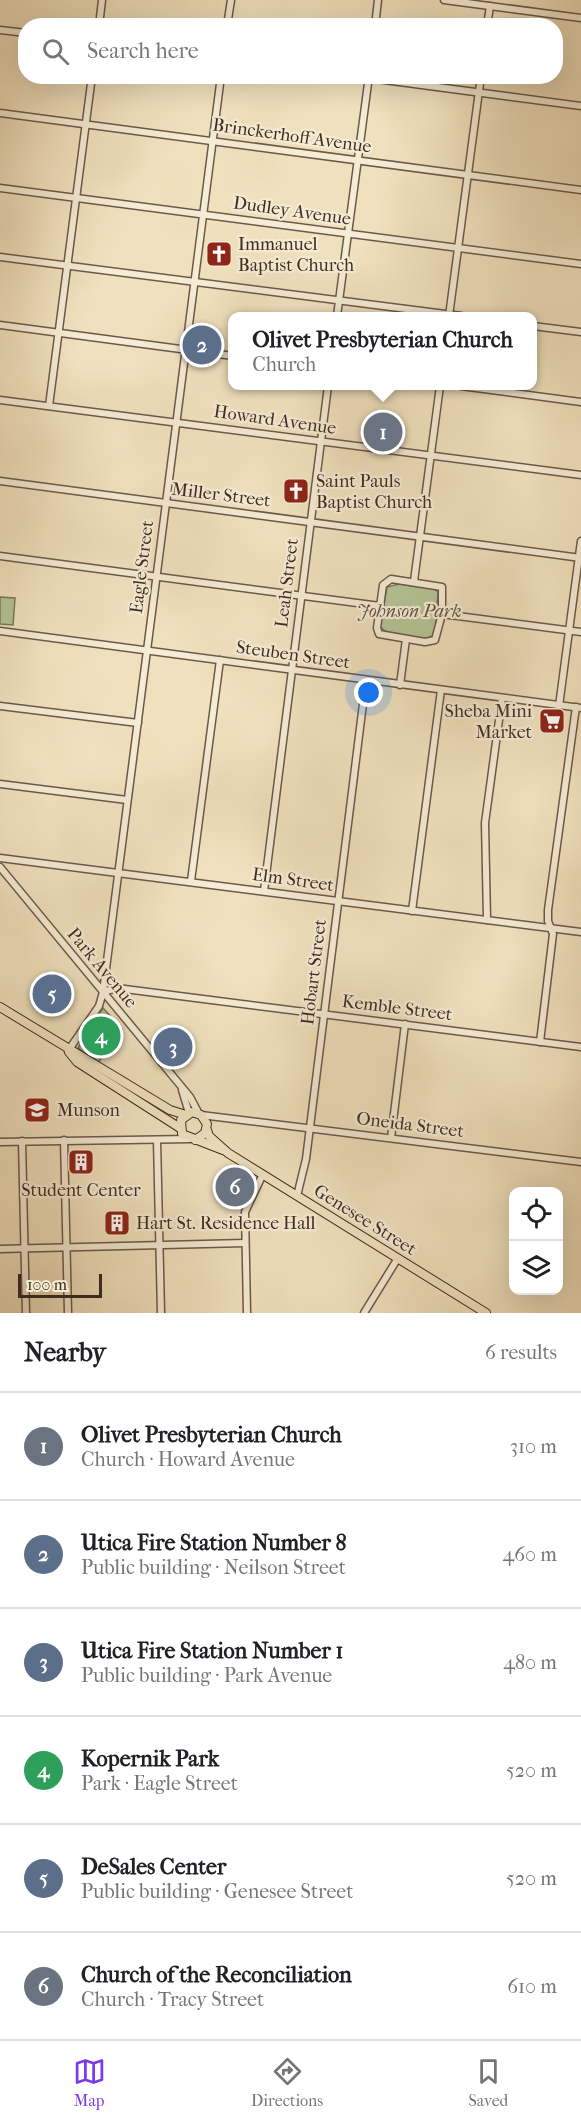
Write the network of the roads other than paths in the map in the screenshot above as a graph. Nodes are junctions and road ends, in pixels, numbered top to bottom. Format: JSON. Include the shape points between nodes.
{"nodes":[{"id":1,"x":102,"y":0,"type":"edge"},
{"id":2,"x":231,"y":0,"type":"edge"},
{"id":3,"x":378,"y":0,"type":"edge"},
{"id":4,"x":444,"y":0,"type":"edge"},
{"id":5,"x":490,"y":6,"type":"junction"},
{"id":6,"x":100,"y":18,"type":"edge"},
{"id":7,"x":229,"y":18,"type":"edge"},
{"id":8,"x":376,"y":18,"type":"edge"},
{"id":9,"x":488,"y":18,"type":"edge"},
{"id":10,"x":581,"y":18,"type":"edge"},
{"id":11,"x":0,"y":30,"type":"edge"},
{"id":12,"x":18,"y":32,"type":"edge"},
{"id":13,"x":91,"y":84,"type":"edge"},
{"id":14,"x":220,"y":84,"type":"edge"},
{"id":15,"x":368,"y":84,"type":"edge"},
{"id":16,"x":417,"y":84,"type":"edge"},
{"id":17,"x":480,"y":84,"type":"edge"},
{"id":18,"x":479,"y":93,"type":"junction"},
{"id":19,"x":581,"y":106,"type":"edge"},
{"id":20,"x":0,"y":113,"type":"edge"},
{"id":21,"x":86,"y":124,"type":"junction"},
{"id":22,"x":213,"y":141,"type":"junction"},
{"id":23,"x":357,"y":160,"type":"junction"},
{"id":24,"x":467,"y":174,"type":"junction"},
{"id":25,"x":0,"y":188,"type":"edge"},
{"id":26,"x":581,"y":190,"type":"edge"},
{"id":27,"x":76,"y":198,"type":"junction"},
{"id":28,"x":203,"y":214,"type":"junction"},
{"id":29,"x":348,"y":233,"type":"junction"},
{"id":30,"x":458,"y":248,"type":"junction"},
{"id":31,"x":0,"y":257,"type":"edge"},
{"id":32,"x":581,"y":264,"type":"edge"},
{"id":33,"x":68,"y":266,"type":"junction"},
{"id":34,"x":194,"y":282,"type":"junction"},
{"id":35,"x":339,"y":301,"type":"junction"},
{"id":36,"x":338,"y":312,"type":"edge"},
{"id":37,"x":420,"y":312,"type":"edge"},
{"id":38,"x":450,"y":312,"type":"edge"},
{"id":39,"x":0,"y":325,"type":"edge"},
{"id":40,"x":537,"y":326,"type":"edge"},
{"id":41,"x":581,"y":332,"type":"edge"},
{"id":42,"x":59,"y":333,"type":"junction"},
{"id":43,"x":186,"y":349,"type":"junction"},
{"id":44,"x":228,"y":355,"type":"edge"},
{"id":45,"x":327,"y":390,"type":"edge"},
{"id":46,"x":439,"y":390,"type":"edge"},
{"id":47,"x":491,"y":390,"type":"edge"},
{"id":48,"x":0,"y":400,"type":"edge"},
{"id":49,"x":581,"y":402,"type":"edge"},
{"id":50,"x":49,"y":406,"type":"junction"},
{"id":51,"x":176,"y":422,"type":"junction"},
{"id":52,"x":320,"y":442,"type":"junction"},
{"id":53,"x":431,"y":456,"type":"junction"},
{"id":54,"x":581,"y":475,"type":"edge"},
{"id":55,"x":0,"y":481,"type":"edge"},
{"id":56,"x":165,"y":502,"type":"junction"},
{"id":57,"x":309,"y":521,"type":"junction"},
{"id":58,"x":420,"y":536,"type":"junction"},
{"id":59,"x":581,"y":541,"type":"edge"},
{"id":60,"x":0,"y":556,"type":"edge"},
{"id":61,"x":580,"y":558,"type":"edge"},
{"id":62,"x":156,"y":576,"type":"junction"},
{"id":63,"x":414,"y":581,"type":"junction"},
{"id":64,"x":300,"y":595,"type":"junction"},
{"id":65,"x":380,"y":606,"type":"junction"},
{"id":66,"x":442,"y":614,"type":"junction"},
{"id":67,"x":569,"y":630,"type":"junction"},
{"id":68,"x":0,"y":631,"type":"edge"},
{"id":69,"x":581,"y":632,"type":"edge"},
{"id":70,"x":406,"y":639,"type":"junction"},
{"id":71,"x":147,"y":651,"type":"junction"},
{"id":72,"x":220,"y":660,"type":"junction"},
{"id":73,"x":292,"y":670,"type":"junction"},
{"id":74,"x":366,"y":680,"type":"junction"},
{"id":75,"x":400,"y":685,"type":"junction"},
{"id":76,"x":441,"y":690,"type":"junction"},
{"id":77,"x":502,"y":698,"type":"junction"},
{"id":78,"x":0,"y":706,"type":"edge"},
{"id":79,"x":559,"y":706,"type":"junction"},
{"id":80,"x":578,"y":708,"type":"edge"},
{"id":81,"x":138,"y":723,"type":"junction"},
{"id":82,"x":0,"y":784,"type":"edge"},
{"id":83,"x":127,"y":800,"type":"junction"},
{"id":84,"x":0,"y":858,"type":"edge"},
{"id":85,"x":0,"y":867,"type":"edge"},
{"id":86,"x":118,"y":872,"type":"junction"},
{"id":87,"x":191,"y":881,"type":"junction"},
{"id":88,"x":264,"y":891,"type":"junction"},
{"id":89,"x":338,"y":901,"type":"junction"},
{"id":90,"x":412,"y":911,"type":"junction"},
{"id":91,"x":487,"y":920,"type":"junction"},
{"id":92,"x":550,"y":928,"type":"junction"},
{"id":93,"x":581,"y":932,"type":"edge"},
{"id":94,"x":103,"y":992,"type":"junction"},
{"id":95,"x":0,"y":1007,"type":"edge"},
{"id":96,"x":324,"y":1014,"type":"junction"},
{"id":97,"x":405,"y":1024,"type":"junction"},
{"id":98,"x":540,"y":1042,"type":"junction"},
{"id":99,"x":581,"y":1047,"type":"edge"},
{"id":100,"x":68,"y":1051,"type":"junction"},
{"id":101,"x":182,"y":1089,"type":"junction"},
{"id":102,"x":187,"y":1114,"type":"junction"},
{"id":103,"x":200,"y":1114,"type":"junction"},
{"id":104,"x":235,"y":1117,"type":"junction"},
{"id":105,"x":310,"y":1128,"type":"junction"},
{"id":106,"x":180,"y":1129,"type":"junction"},
{"id":107,"x":207,"y":1129,"type":"junction"},
{"id":108,"x":391,"y":1138,"type":"junction"},
{"id":109,"x":192,"y":1139,"type":"junction"},
{"id":110,"x":64,"y":1140,"type":"junction"},
{"id":111,"x":157,"y":1140,"type":"junction"},
{"id":112,"x":170,"y":1140,"type":"junction"},
{"id":113,"x":22,"y":1141,"type":"junction"},
{"id":114,"x":0,"y":1142,"type":"edge"},
{"id":115,"x":228,"y":1153,"type":"junction"},
{"id":116,"x":581,"y":1162,"type":"edge"},
{"id":117,"x":263,"y":1174,"type":"junction"},
{"id":118,"x":297,"y":1196,"type":"junction"},
{"id":119,"x":245,"y":1243,"type":"junction"},
{"id":120,"x":159,"y":1245,"type":"junction"},
{"id":121,"x":66,"y":1247,"type":"junction"},
{"id":122,"x":25,"y":1248,"type":"junction"},
{"id":123,"x":0,"y":1249,"type":"edge"},
{"id":124,"x":398,"y":1258,"type":"junction"},
{"id":125,"x":27,"y":1313,"type":"edge"},
{"id":126,"x":68,"y":1313,"type":"edge"},
{"id":127,"x":161,"y":1313,"type":"edge"},
{"id":128,"x":247,"y":1313,"type":"edge"},
{"id":129,"x":364,"y":1313,"type":"edge"},
{"id":130,"x":486,"y":1313,"type":"edge"}],
"edges":[{"from":1,"to":6,"type":"street"},
{"from":2,"to":7,"type":"street"},
{"from":3,"to":8,"type":"street"},
{"from":4,"to":5,"type":"street"},
{"from":5,"to":9,"type":"street"},
{"from":5,"to":10,"type":"street"},
{"from":11,"to":12,"type":"street"},
{"from":13,"to":21,"type":"street"},
{"from":14,"to":22,"type":"street","name":"Eagle Street"},
{"from":15,"to":23,"type":"street"},
{"from":16,"to":18,"type":"street"},
{"from":17,"to":18,"type":"street"},
{"from":18,"to":19,"type":"street"},
{"from":18,"to":24,"type":"street"},
{"from":20,"to":21,"type":"street","name":"Brinckerhoff Avenue"},
{"from":21,"to":22,"type":"street","name":"Brinckerhoff Avenue"},
{"from":21,"to":27,"type":"street"},
{"from":22,"to":23,"type":"street","name":"Brinckerhoff Avenue"},
{"from":22,"to":28,"type":"street","name":"Eagle Street"},
{"from":23,"to":24,"type":"street","name":"Brinckerhoff Avenue"},
{"from":23,"to":29,"type":"street"},
{"from":24,"to":26,"type":"street","name":"Brinckerhoff Avenue"},
{"from":24,"to":30,"type":"street"},
{"from":25,"to":27,"type":"street","name":"Dudley Avenue"},
{"from":27,"to":28,"type":"street","name":"Dudley Avenue"},
{"from":27,"to":33,"type":"street"},
{"from":28,"to":29,"type":"street","name":"Dudley Avenue"},
{"from":28,"to":34,"type":"street","name":"Eagle Street"},
{"from":29,"to":30,"type":"street","name":"Dudley Avenue"},
{"from":29,"to":35,"type":"street"},
{"from":30,"to":32,"type":"street","name":"Dudley Avenue"},
{"from":30,"to":38,"type":"street"},
{"from":31,"to":33,"type":"street"},
{"from":33,"to":34,"type":"street"},
{"from":33,"to":42,"type":"street"},
{"from":34,"to":35,"type":"street"},
{"from":34,"to":43,"type":"street","name":"Eagle Street"},
{"from":35,"to":36,"type":"street"},
{"from":35,"to":37,"type":"street"},
{"from":39,"to":42,"type":"street"},
{"from":40,"to":41,"type":"street"},
{"from":42,"to":43,"type":"street"},
{"from":42,"to":50,"type":"street"},
{"from":43,"to":44,"type":"street"},
{"from":43,"to":51,"type":"street","name":"Eagle Street"},
{"from":45,"to":52,"type":"street","name":"Leah Street"},
{"from":46,"to":53,"type":"street"},
{"from":47,"to":49,"type":"street"},
{"from":48,"to":50,"type":"street","name":"Howard Avenue"},
{"from":50,"to":51,"type":"street","name":"Howard Avenue"},
{"from":51,"to":52,"type":"street","name":"Howard Avenue"},
{"from":51,"to":56,"type":"street","name":"Eagle Street"},
{"from":52,"to":53,"type":"street","name":"Howard Avenue"},
{"from":52,"to":57,"type":"street","name":"Leah Street"},
{"from":53,"to":54,"type":"street","name":"Howard Avenue"},
{"from":53,"to":58,"type":"street"},
{"from":55,"to":56,"type":"street","name":"Miller Street"},
{"from":56,"to":57,"type":"street","name":"Miller Street"},
{"from":56,"to":62,"type":"street","name":"Eagle Street"},
{"from":57,"to":58,"type":"street","name":"Miller Street"},
{"from":57,"to":64,"type":"street","name":"Leah Street"},
{"from":58,"to":61,"type":"street","name":"Miller Street"},
{"from":58,"to":63,"type":"street"},
{"from":59,"to":61,"type":"street"},
{"from":60,"to":62,"type":"street"},
{"from":61,"to":67,"type":"street"},
{"from":62,"to":64,"type":"street"},
{"from":62,"to":71,"type":"street","name":"Eagle Street"},
{"from":63,"to":65,"type":"street","via":[[386,581]]},
{"from":63,"to":66,"type":"street","via":[[442,587]]},
{"from":64,"to":65,"type":"street"},
{"from":64,"to":73,"type":"street","name":"Leah Street"},
{"from":65,"to":70,"type":"street","via":[[379,634]]},
{"from":66,"to":67,"type":"street"},
{"from":66,"to":70,"type":"street","via":[[435,640]]},
{"from":67,"to":69,"type":"street"},
{"from":67,"to":79,"type":"street"},
{"from":68,"to":71,"type":"street","name":"Steuben Street"},
{"from":70,"to":75,"type":"street"},
{"from":71,"to":72,"type":"street","name":"Steuben Street"},
{"from":71,"to":81,"type":"street","name":"Eagle Street"},
{"from":72,"to":73,"type":"street","name":"Steuben Street"},
{"from":72,"to":87,"type":"street"},
{"from":73,"to":74,"type":"street","name":"Steuben Street"},
{"from":73,"to":88,"type":"street","name":"Leah Street"},
{"from":74,"to":75,"type":"street","name":"Steuben Street"},
{"from":74,"to":89,"type":"street","name":"Hobart Street"},
{"from":75,"to":76,"type":"street","name":"Steuben Street"},
{"from":76,"to":77,"type":"street","name":"Steuben Street"},
{"from":76,"to":90,"type":"street"},
{"from":77,"to":79,"type":"street","name":"Steuben Street"},
{"from":77,"to":91,"type":"street","via":[[485,823]]},
{"from":78,"to":81,"type":"street"},
{"from":79,"to":80,"type":"street","name":"Steuben Street"},
{"from":80,"to":92,"type":"street","via":[[548,910]]},
{"from":81,"to":83,"type":"street","name":"Eagle Street"},
{"from":82,"to":83,"type":"street"},
{"from":83,"to":86,"type":"street","name":"Eagle Street"},
{"from":84,"to":86,"type":"street","name":"Elm Street"},
{"from":85,"to":94,"type":"street","name":"Park Avenue"},
{"from":86,"to":87,"type":"street","name":"Elm Street"},
{"from":86,"to":94,"type":"street","name":"Eagle Street"},
{"from":87,"to":88,"type":"street","name":"Elm Street"},
{"from":88,"to":89,"type":"street","name":"Elm Street"},
{"from":89,"to":90,"type":"street","name":"Elm Street"},
{"from":89,"to":96,"type":"street","name":"Hobart Street"},
{"from":90,"to":91,"type":"street","name":"Elm Street"},
{"from":91,"to":92,"type":"street","name":"Elm Street"},
{"from":92,"to":93,"type":"street","name":"Elm Street"},
{"from":92,"to":98,"type":"street","via":[[553,934]]},
{"from":94,"to":96,"type":"street","name":"Kemble Street","via":[[117,988]]},
{"from":94,"to":100,"type":"street","name":"Eagle Street","via":[[99,1006]]},
{"from":94,"to":101,"type":"street","name":"Park Avenue"},
{"from":95,"to":100,"type":"main road"},
{"from":96,"to":97,"type":"street","name":"Kemble Street"},
{"from":96,"to":105,"type":"street","name":"Hobart Street"},
{"from":97,"to":98,"type":"street","name":"Kemble Street"},
{"from":97,"to":108,"type":"street"},
{"from":98,"to":99,"type":"street","name":"Kemble Street"},
{"from":100,"to":102,"type":"main road","via":[[170,1110]]},
{"from":100,"to":106,"type":"main road","via":[[77,1062]]},
{"from":101,"to":102,"type":"street","name":"Park Avenue"},
{"from":101,"to":103,"type":"street","name":"Park Avenue"},
{"from":102,"to":103,"type":"main road"},
{"from":102,"to":106,"type":"main road"},
{"from":103,"to":104,"type":"street","name":"Oneida Street"},
{"from":103,"to":107,"type":"main road"},
{"from":104,"to":105,"type":"street","name":"Oneida Street"},
{"from":104,"to":107,"type":"street","name":"Oneida Street","via":[[211,1122]]},
{"from":105,"to":108,"type":"street","name":"Oneida Street"},
{"from":105,"to":118,"type":"street","name":"Hobart Street"},
{"from":106,"to":109,"type":"main road"},
{"from":106,"to":112,"type":"street"},
{"from":107,"to":109,"type":"main road","via":[[202,1137]]},
{"from":107,"to":115,"type":"main road","name":"Genesee Street","via":[[209,1136]]},
{"from":108,"to":116,"type":"street","name":"Oneida Street"},
{"from":109,"to":112,"type":"street"},
{"from":109,"to":115,"type":"main road","name":"Genesee Street"},
{"from":110,"to":111,"type":"street"},
{"from":110,"to":113,"type":"street"},
{"from":110,"to":121,"type":"street"},
{"from":111,"to":112,"type":"street"},
{"from":111,"to":120,"type":"street"},
{"from":113,"to":114,"type":"street"},
{"from":113,"to":122,"type":"street"},
{"from":115,"to":117,"type":"main road","name":"Genesee Street"},
{"from":117,"to":118,"type":"main road","name":"Genesee Street"},
{"from":117,"to":119,"type":"street","via":[[246,1208]]},
{"from":118,"to":124,"type":"main road","name":"Genesee Street"},
{"from":119,"to":120,"type":"street"},
{"from":119,"to":128,"type":"street"},
{"from":120,"to":121,"type":"street"},
{"from":120,"to":127,"type":"street"},
{"from":121,"to":122,"type":"street"},
{"from":121,"to":126,"type":"street"},
{"from":122,"to":123,"type":"street"},
{"from":122,"to":125,"type":"street"},
{"from":124,"to":129,"type":"street"},
{"from":124,"to":130,"type":"main road","name":"Genesee Street"}]}
